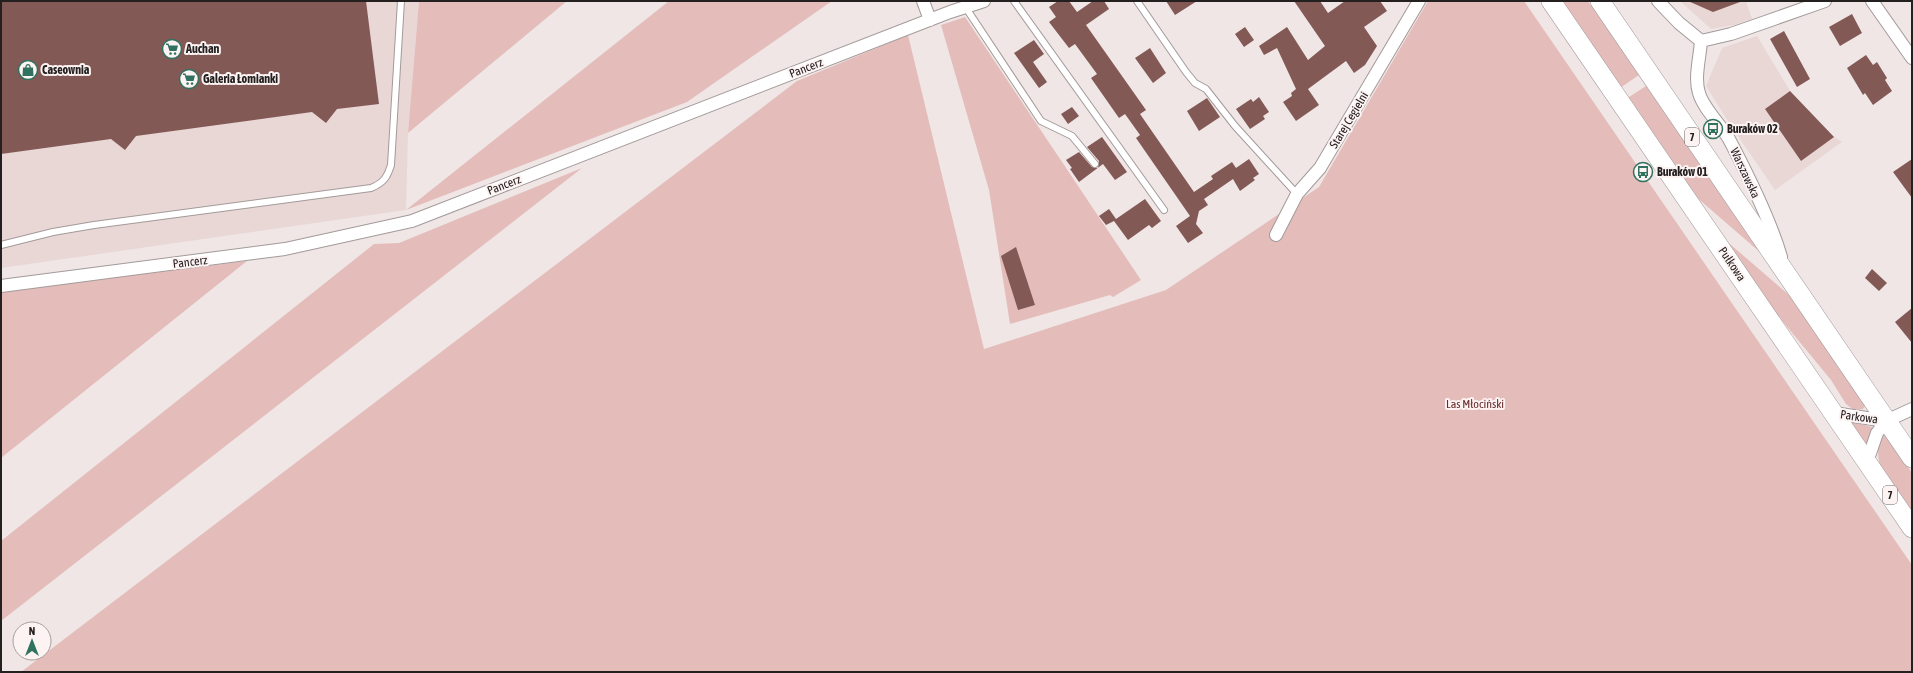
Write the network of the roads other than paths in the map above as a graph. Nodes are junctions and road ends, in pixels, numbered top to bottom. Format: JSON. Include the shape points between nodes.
{"nodes":[{"id":1,"x":401,"y":1,"type":"edge"},
{"id":2,"x":923,"y":1,"type":"edge"},
{"id":3,"x":984,"y":1,"type":"edge"},
{"id":4,"x":1014,"y":1,"type":"edge"},
{"id":5,"x":1137,"y":1,"type":"edge"},
{"id":6,"x":1418,"y":1,"type":"edge"},
{"id":7,"x":1551,"y":1,"type":"edge"},
{"id":8,"x":1600,"y":1,"type":"edge"},
{"id":9,"x":1658,"y":1,"type":"edge"},
{"id":10,"x":1825,"y":1,"type":"edge"},
{"id":11,"x":1872,"y":1,"type":"edge"},
{"id":12,"x":966,"y":8,"type":"junction"},
{"id":13,"x":930,"y":20,"type":"junction"},
{"id":14,"x":1700,"y":41,"type":"junction"},
{"id":15,"x":1912,"y":58,"type":"edge"},
{"id":16,"x":1095,"y":164,"type":"dead end"},
{"id":17,"x":1297,"y":194,"type":"junction"},
{"id":18,"x":1164,"y":210,"type":"dead end"},
{"id":19,"x":1276,"y":235,"type":"dead end"},
{"id":20,"x":1,"y":245,"type":"edge"},
{"id":21,"x":1785,"y":272,"type":"junction"},
{"id":22,"x":1,"y":286,"type":"edge"},
{"id":23,"x":1912,"y":409,"type":"edge"},
{"id":24,"x":1834,"y":413,"type":"junction"},
{"id":25,"x":1886,"y":421,"type":"junction"},
{"id":26,"x":1912,"y":458,"type":"edge"},
{"id":27,"x":1867,"y":462,"type":"junction"},
{"id":28,"x":1912,"y":528,"type":"edge"}],
"edges":[{"from":1,"to":20,"type":"lane","via":[[391,165],[381,184],[371,188],[67,229]]},
{"from":2,"to":13,"type":"street"},
{"from":3,"to":12,"type":"street","name":"Pancerz"},
{"from":4,"to":18,"type":"lane"},
{"from":5,"to":17,"type":"lane","via":[[1190,78],[1206,89],[1235,126]]},
{"from":6,"to":17,"type":"street","name":"Starej Cegielni","via":[[1320,168]]},
{"from":7,"to":24,"type":"highway","name":"Pułkowa","number":"7"},
{"from":8,"to":21,"type":"highway","number":"7"},
{"from":9,"to":14,"type":"street"},
{"from":10,"to":14,"type":"street","via":[[1731,34]]},
{"from":11,"to":15,"type":"street"},
{"from":12,"to":13,"type":"street","name":"Pancerz"},
{"from":12,"to":16,"type":"lane","via":[[1041,122],[1072,136]]},
{"from":13,"to":22,"type":"street","name":"Pancerz","via":[[412,221],[285,250]]},
{"from":14,"to":21,"type":"street","name":"Warszawska","via":[[1700,97],[1736,153],[1774,232]]},
{"from":17,"to":19,"type":"street","name":"Starej Cegielni"},
{"from":21,"to":25,"type":"highway","number":"7"},
{"from":23,"to":25,"type":"street"},
{"from":24,"to":25,"type":"street","name":"Parkowa"},
{"from":24,"to":27,"type":"highway","name":"Pułkowa","number":"7"},
{"from":25,"to":26,"type":"highway","number":"7"},
{"from":25,"to":27,"type":"street","name":"Parkowa","via":[[1877,433]]},
{"from":27,"to":28,"type":"highway","name":"Pułkowa","number":"7"}]}
